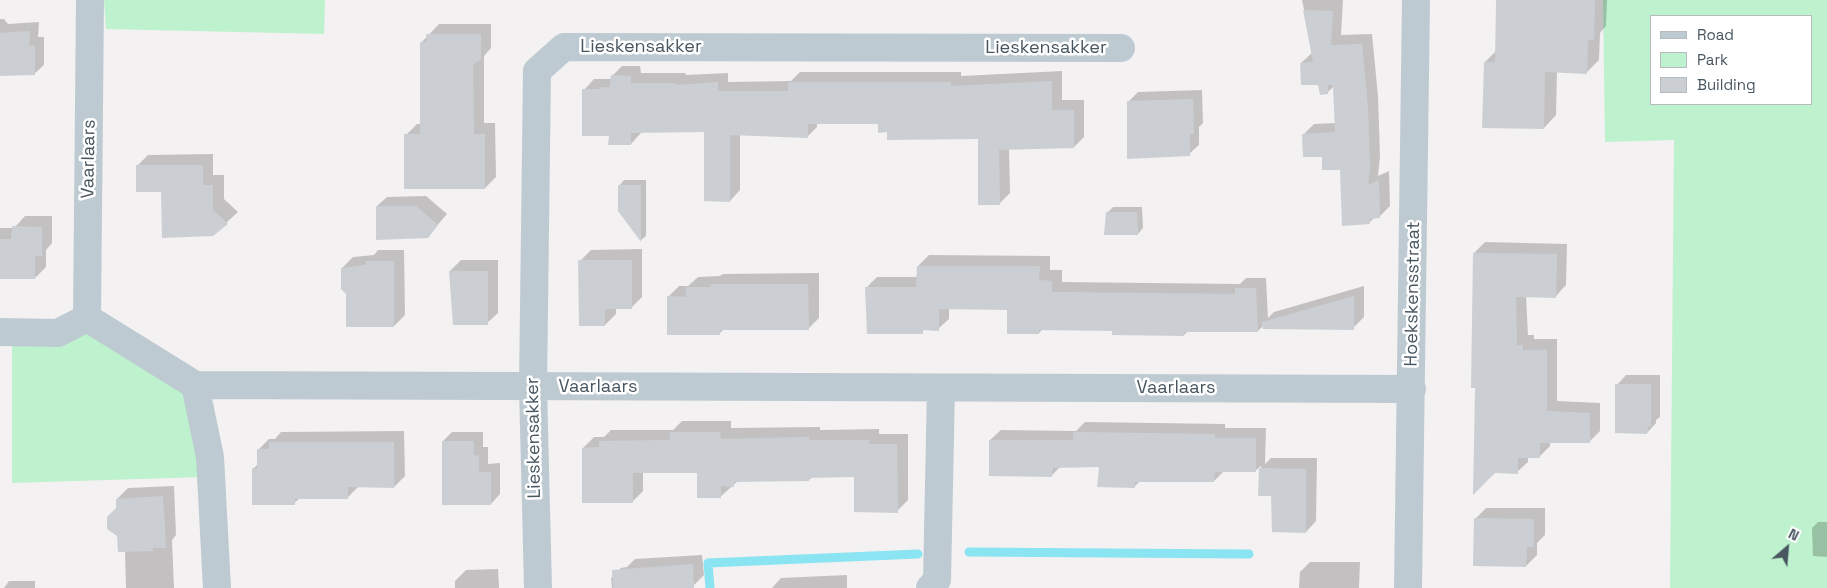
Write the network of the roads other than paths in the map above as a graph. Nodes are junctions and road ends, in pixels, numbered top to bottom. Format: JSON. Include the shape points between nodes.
{"nodes":[{"id":1,"x":90,"y":0,"type":"edge"},
{"id":2,"x":1416,"y":0,"type":"edge"},
{"id":3,"x":1121,"y":48,"type":"dead end"},
{"id":4,"x":87,"y":318,"type":"junction"},
{"id":5,"x":0,"y":332,"type":"edge"},
{"id":6,"x":195,"y":385,"type":"junction"},
{"id":7,"x":532,"y":387,"type":"junction"},
{"id":8,"x":941,"y":388,"type":"junction"},
{"id":9,"x":1412,"y":389,"type":"junction"},
{"id":10,"x":217,"y":588,"type":"edge"},
{"id":11,"x":538,"y":588,"type":"edge"},
{"id":12,"x":930,"y":588,"type":"edge"},
{"id":13,"x":1408,"y":588,"type":"edge"}],
"edges":[{"from":1,"to":4,"type":"street","name":"Vaarlaars"},
{"from":2,"to":9,"type":"street","name":"Hoekskensstraat"},
{"from":3,"to":7,"type":"street","name":"Lieskensakker","via":[[564,47],[537,71]]},
{"from":4,"to":5,"type":"street","via":[[58,333]]},
{"from":4,"to":6,"type":"street"},
{"from":6,"to":7,"type":"street","name":"Vaarlaars"},
{"from":6,"to":10,"type":"street","via":[[210,457]]},
{"from":7,"to":8,"type":"street","name":"Vaarlaars"},
{"from":7,"to":11,"type":"street","name":"Lieskensakker"},
{"from":8,"to":9,"type":"street","name":"Vaarlaars"},
{"from":8,"to":12,"type":"street","via":[[937,580]]},
{"from":9,"to":13,"type":"street","name":"Hoekskensstraat"}]}
